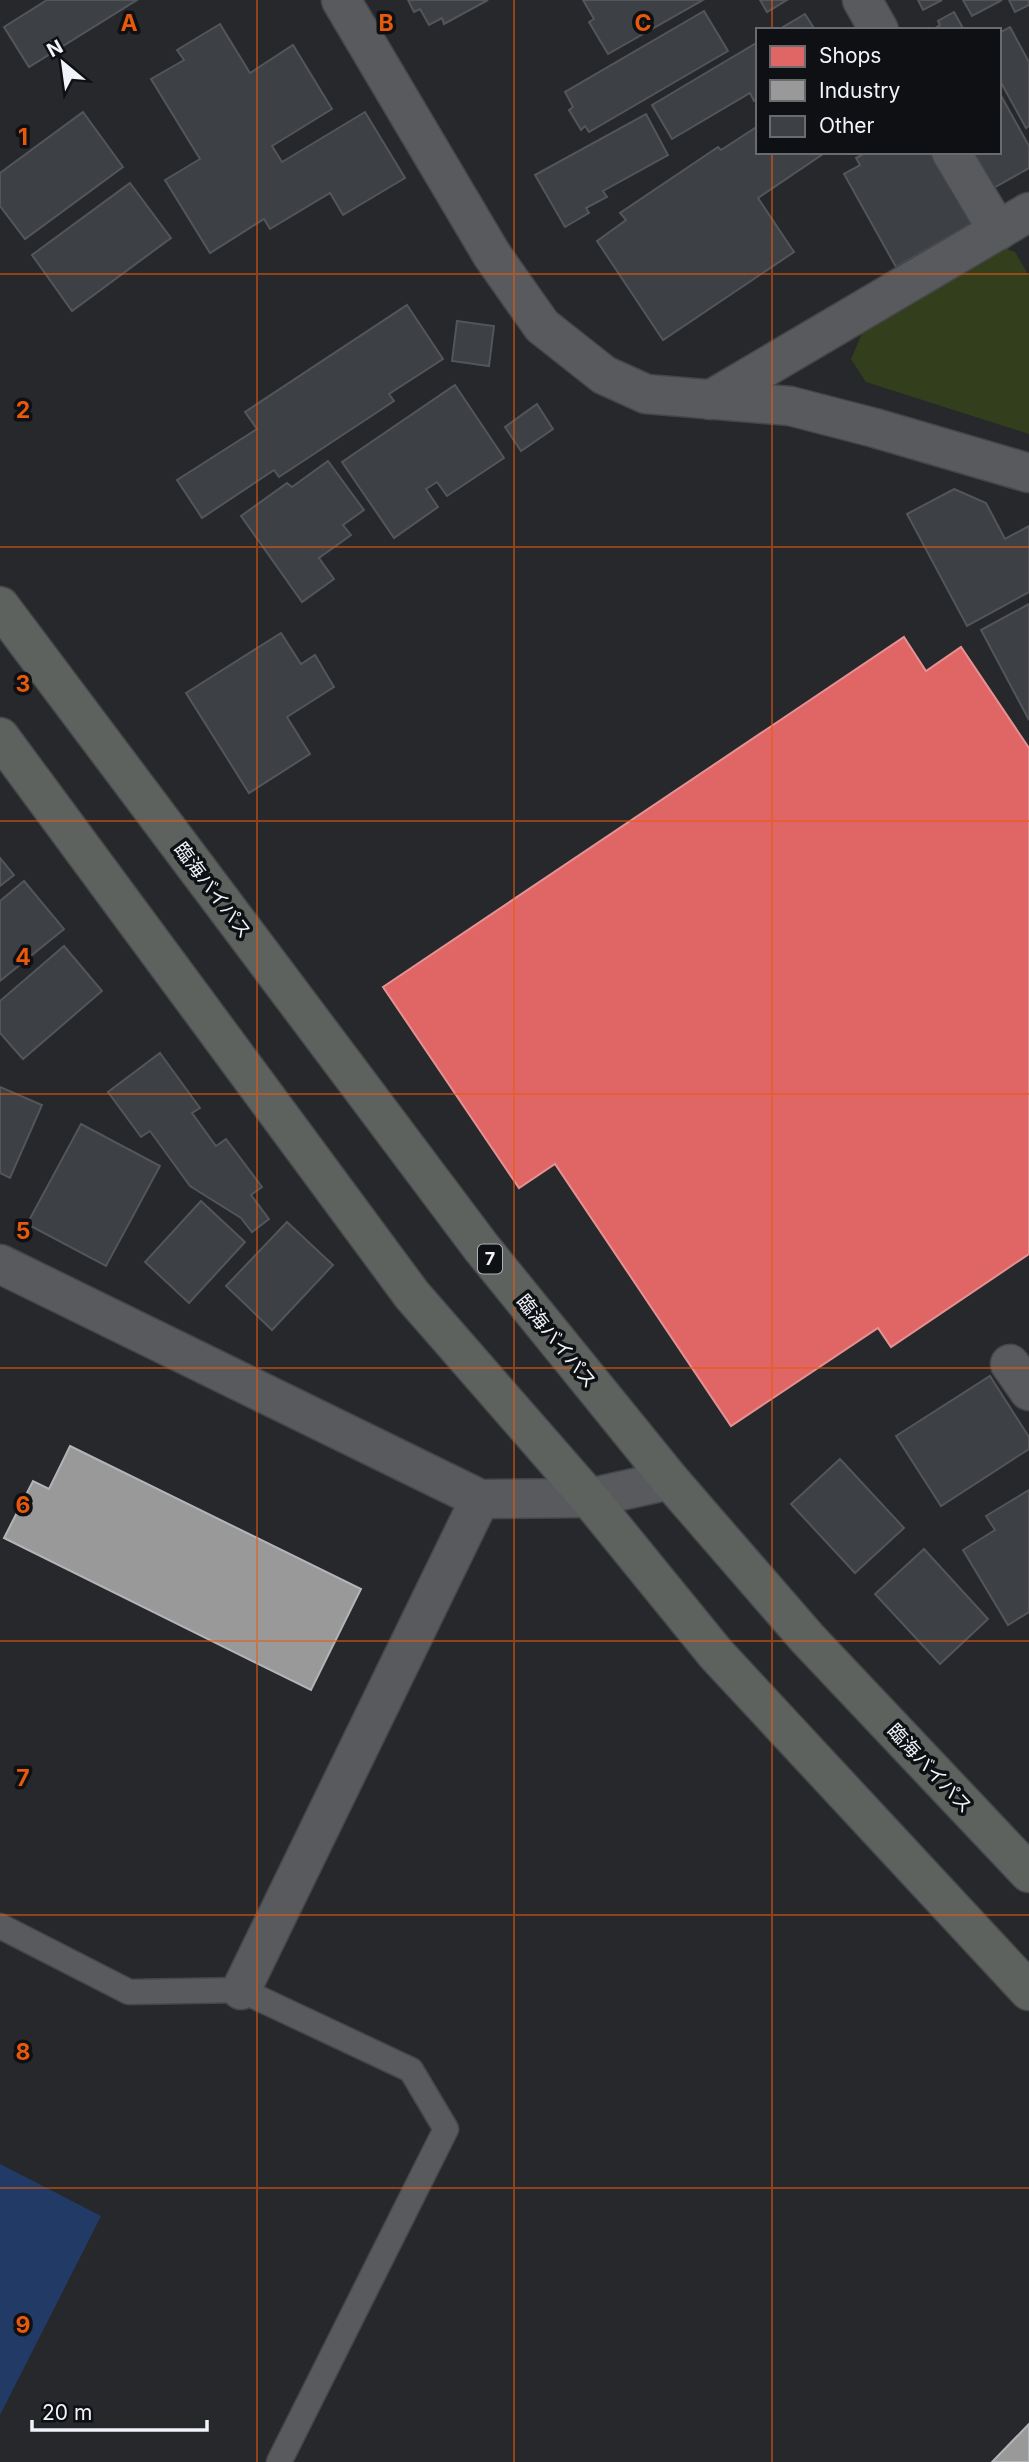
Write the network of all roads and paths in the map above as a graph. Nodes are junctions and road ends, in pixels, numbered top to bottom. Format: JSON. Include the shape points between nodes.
{"nodes":[{"id":1,"x":341,"y":0,"type":"edge"},
{"id":2,"x":862,"y":0,"type":"edge"},
{"id":3,"x":878,"y":28,"type":"edge"},
{"id":4,"x":953,"y":154,"type":"edge"},
{"id":5,"x":1018,"y":227,"type":"edge"},
{"id":6,"x":710,"y":400,"type":"junction"},
{"id":7,"x":1029,"y":473,"type":"edge"},
{"id":8,"x":0,"y":606,"type":"edge"},
{"id":9,"x":0,"y":737,"type":"edge"},
{"id":10,"x":0,"y":1264,"type":"edge"},
{"id":11,"x":670,"y":1480,"type":"junction"},
{"id":12,"x":480,"y":1499,"type":"junction"},
{"id":13,"x":589,"y":1499,"type":"junction"},
{"id":14,"x":1029,"y":1873,"type":"edge"},
{"id":15,"x":0,"y":1926,"type":"edge"},
{"id":16,"x":241,"y":1990,"type":"junction"},
{"id":17,"x":1029,"y":1991,"type":"edge"},
{"id":18,"x":279,"y":2462,"type":"edge"}],
"edges":[{"from":1,"to":6,"type":"street","via":[[492,255],[542,326],[604,375],[646,394]]},
{"from":2,"to":3,"type":"street"},
{"from":4,"to":5,"type":"street"},
{"from":5,"to":6,"type":"street"},
{"from":6,"to":7,"type":"street","via":[[790,407]]},
{"from":8,"to":11,"type":"highway","name":"臨海バイパス","number":"7","via":[[481,1248]]},
{"from":9,"to":13,"type":"highway","via":[[412,1295]]},
{"from":10,"to":12,"type":"street"},
{"from":11,"to":13,"type":"street"},
{"from":11,"to":14,"type":"highway","name":"臨海バイパス","number":"7","via":[[807,1638]]},
{"from":12,"to":13,"type":"street"},
{"from":12,"to":16,"type":"street"},
{"from":13,"to":17,"type":"highway","via":[[716,1654]]},
{"from":15,"to":16,"type":"lane","via":[[129,1992]]},
{"from":16,"to":18,"type":"lane","via":[[411,2070],[446,2129]]}]}
